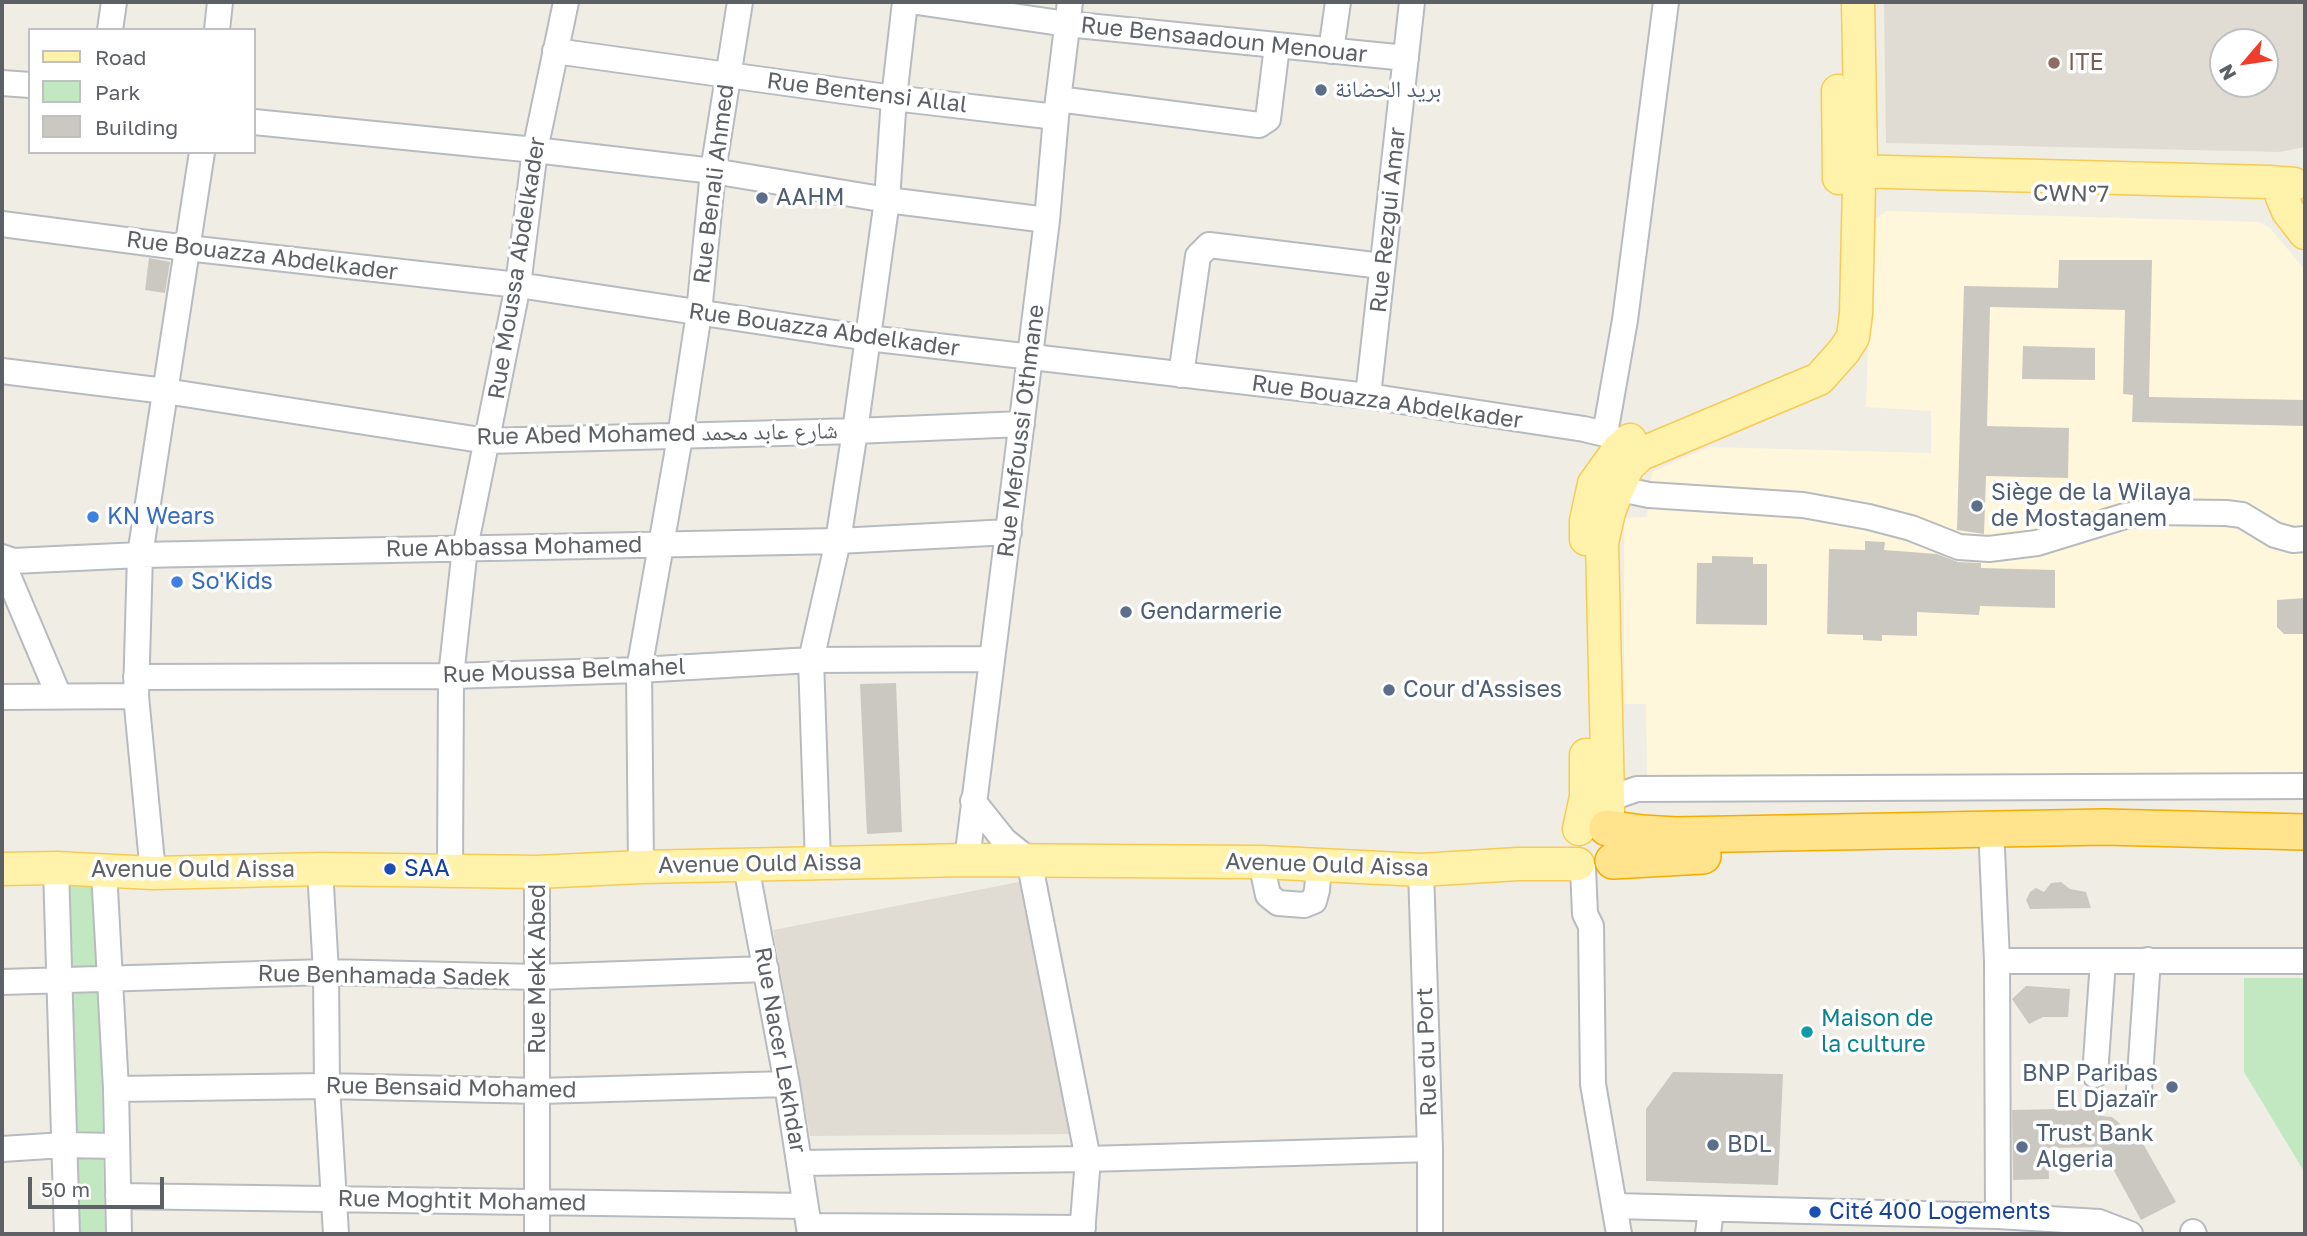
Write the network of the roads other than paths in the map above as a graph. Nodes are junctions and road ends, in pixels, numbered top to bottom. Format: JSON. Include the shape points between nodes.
{"nodes":[{"id":1,"x":114,"y":2,"type":"edge"},
{"id":2,"x":220,"y":2,"type":"edge"},
{"id":3,"x":566,"y":2,"type":"edge"},
{"id":4,"x":740,"y":2,"type":"edge"},
{"id":5,"x":905,"y":2,"type":"edge"},
{"id":6,"x":917,"y":2,"type":"edge"},
{"id":7,"x":1338,"y":2,"type":"edge"},
{"id":8,"x":1412,"y":2,"type":"edge"},
{"id":9,"x":1666,"y":2,"type":"edge"},
{"id":10,"x":1838,"y":2,"type":"edge"},
{"id":11,"x":1858,"y":2,"type":"edge"},
{"id":12,"x":1068,"y":13,"type":"edge"},
{"id":13,"x":110,"y":28,"type":"edge"},
{"id":14,"x":217,"y":28,"type":"edge"},
{"id":15,"x":1277,"y":46,"type":"junction"},
{"id":16,"x":555,"y":51,"type":"junction"},
{"id":17,"x":1331,"y":51,"type":"junction"},
{"id":18,"x":1406,"y":58,"type":"junction"},
{"id":19,"x":727,"y":75,"type":"junction"},
{"id":20,"x":2,"y":83,"type":"edge"},
{"id":21,"x":28,"y":85,"type":"edge"},
{"id":22,"x":894,"y":98,"type":"junction"},
{"id":23,"x":1057,"y":108,"type":"junction"},
{"id":24,"x":256,"y":122,"type":"edge"},
{"id":25,"x":535,"y":150,"type":"junction"},
{"id":26,"x":202,"y":154,"type":"edge"},
{"id":27,"x":713,"y":171,"type":"junction"},
{"id":28,"x":1852,"y":182,"type":"junction"},
{"id":29,"x":887,"y":200,"type":"junction"},
{"id":30,"x":2294,"y":201,"type":"edge"},
{"id":31,"x":1047,"y":220,"type":"junction"},
{"id":32,"x":2,"y":224,"type":"edge"},
{"id":33,"x":187,"y":248,"type":"junction"},
{"id":34,"x":1382,"y":266,"type":"junction"},
{"id":35,"x":518,"y":285,"type":"junction"},
{"id":36,"x":698,"y":313,"type":"junction"},
{"id":37,"x":867,"y":338,"type":"junction"},
{"id":38,"x":1029,"y":356,"type":"junction"},
{"id":39,"x":2,"y":372,"type":"edge"},
{"id":40,"x":1181,"y":375,"type":"junction"},
{"id":41,"x":165,"y":391,"type":"junction"},
{"id":42,"x":1368,"y":396,"type":"junction"},
{"id":43,"x":1022,"y":424,"type":"junction"},
{"id":44,"x":855,"y":431,"type":"junction"},
{"id":45,"x":680,"y":437,"type":"junction"},
{"id":46,"x":487,"y":441,"type":"junction"},
{"id":47,"x":1624,"y":443,"type":"junction"},
{"id":48,"x":1606,"y":486,"type":"junction"},
{"id":49,"x":1009,"y":533,"type":"junction"},
{"id":50,"x":2305,"y":539,"type":"edge"},
{"id":51,"x":838,"y":541,"type":"junction"},
{"id":52,"x":661,"y":544,"type":"junction"},
{"id":53,"x":465,"y":548,"type":"junction"},
{"id":54,"x":140,"y":555,"type":"junction"},
{"id":55,"x":10,"y":565,"type":"edge"},
{"id":56,"x":992,"y":659,"type":"junction"},
{"id":57,"x":811,"y":660,"type":"junction"},
{"id":58,"x":639,"y":670,"type":"junction"},
{"id":59,"x":451,"y":676,"type":"junction"},
{"id":60,"x":136,"y":686,"type":"junction"},
{"id":61,"x":59,"y":696,"type":"junction"},
{"id":62,"x":2,"y":697,"type":"edge"},
{"id":63,"x":2305,"y":786,"type":"edge"},
{"id":64,"x":973,"y":801,"type":"junction"},
{"id":65,"x":2305,"y":829,"type":"edge"},
{"id":66,"x":2242,"y":841,"type":"junction"},
{"id":67,"x":1593,"y":843,"type":"junction"},
{"id":68,"x":1992,"y":849,"type":"junction"},
{"id":69,"x":2305,"y":850,"type":"edge"},
{"id":70,"x":967,"y":860,"type":"junction"},
{"id":71,"x":1029,"y":860,"type":"junction"},
{"id":72,"x":818,"y":863,"type":"junction"},
{"id":73,"x":746,"y":866,"type":"junction"},
{"id":74,"x":641,"y":867,"type":"junction"},
{"id":75,"x":56,"y":868,"type":"junction"},
{"id":76,"x":2,"y":869,"type":"edge"},
{"id":77,"x":320,"y":869,"type":"junction"},
{"id":78,"x":450,"y":869,"type":"junction"},
{"id":79,"x":1422,"y":870,"type":"junction"},
{"id":80,"x":104,"y":871,"type":"junction"},
{"id":81,"x":537,"y":872,"type":"junction"},
{"id":82,"x":153,"y":873,"type":"junction"},
{"id":83,"x":2148,"y":960,"type":"junction"},
{"id":84,"x":1997,"y":961,"type":"junction"},
{"id":85,"x":2103,"y":961,"type":"junction"},
{"id":86,"x":2305,"y":961,"type":"edge"},
{"id":87,"x":766,"y":969,"type":"junction"},
{"id":88,"x":327,"y":972,"type":"junction"},
{"id":89,"x":537,"y":977,"type":"junction"},
{"id":90,"x":109,"y":978,"type":"junction"},
{"id":91,"x":59,"y":981,"type":"junction"},
{"id":92,"x":2,"y":982,"type":"edge"},
{"id":93,"x":2095,"y":1075,"type":"dead end"},
{"id":94,"x":787,"y":1084,"type":"junction"},
{"id":95,"x":327,"y":1086,"type":"junction"},
{"id":96,"x":116,"y":1089,"type":"junction"},
{"id":97,"x":2139,"y":1090,"type":"dead end"},
{"id":98,"x":539,"y":1091,"type":"junction"},
{"id":99,"x":64,"y":1145,"type":"junction"},
{"id":100,"x":117,"y":1146,"type":"junction"},
{"id":101,"x":2,"y":1149,"type":"edge"},
{"id":102,"x":1430,"y":1149,"type":"junction"},
{"id":103,"x":1088,"y":1159,"type":"junction"},
{"id":104,"x":799,"y":1163,"type":"junction"},
{"id":105,"x":118,"y":1196,"type":"junction"},
{"id":106,"x":334,"y":1199,"type":"junction"},
{"id":107,"x":537,"y":1202,"type":"junction"},
{"id":108,"x":1615,"y":1206,"type":"junction"},
{"id":109,"x":1711,"y":1209,"type":"junction"},
{"id":110,"x":1998,"y":1216,"type":"junction"},
{"id":111,"x":808,"y":1222,"type":"edge"},
{"id":112,"x":1860,"y":1224,"type":"edge"},
{"id":113,"x":2023,"y":1227,"type":"edge"},
{"id":114,"x":1083,"y":1231,"type":"edge"},
{"id":115,"x":66,"y":1234,"type":"edge"},
{"id":116,"x":119,"y":1234,"type":"edge"},
{"id":117,"x":336,"y":1234,"type":"edge"},
{"id":118,"x":537,"y":1234,"type":"edge"},
{"id":119,"x":1430,"y":1234,"type":"edge"},
{"id":120,"x":1619,"y":1234,"type":"edge"},
{"id":121,"x":1708,"y":1234,"type":"edge"},
{"id":122,"x":2130,"y":1234,"type":"edge"}],
"edges":[{"from":1,"to":13,"type":"street"},
{"from":2,"to":14,"type":"street"},
{"from":3,"to":16,"type":"street","name":"Rue Moussa Abdelkader"},
{"from":4,"to":19,"type":"street","name":"Rue Benali Ahmed"},
{"from":5,"to":22,"type":"street"},
{"from":6,"to":12,"type":"street","name":"Rue Bensaadoun Menouar"},
{"from":7,"to":17,"type":"street"},
{"from":8,"to":18,"type":"street","name":"Rue Rezgui Amar"},
{"from":9,"to":47,"type":"street","via":[[1625,320]]},
{"from":10,"to":28,"type":"main road"},
{"from":11,"to":28,"type":"main road","via":[[1861,158]]},
{"from":12,"to":15,"type":"street","name":"Rue Bensaadoun Menouar"},
{"from":12,"to":23,"type":"street","name":"Rue Mefoussi Othmane"},
{"from":15,"to":17,"type":"street","name":"Rue Bensaadoun Menouar"},
{"from":15,"to":23,"type":"street","name":"Rue Bentensi Allal","via":[[1268,119],[1259,125]]},
{"from":16,"to":19,"type":"street","name":"Rue Bentensi Allal"},
{"from":16,"to":25,"type":"street","name":"Rue Moussa Abdelkader"},
{"from":17,"to":18,"type":"street","name":"Rue Bensaadoun Menouar"},
{"from":18,"to":34,"type":"street","name":"Rue Rezgui Amar"},
{"from":19,"to":22,"type":"street","name":"Rue Bentensi Allal"},
{"from":19,"to":27,"type":"street","name":"Rue Benali Ahmed"},
{"from":20,"to":21,"type":"street"},
{"from":22,"to":23,"type":"street","name":"Rue Bentensi Allal"},
{"from":22,"to":29,"type":"street"},
{"from":23,"to":31,"type":"street","name":"Rue Mefoussi Othmane"},
{"from":24,"to":25,"type":"street"},
{"from":25,"to":27,"type":"street"},
{"from":25,"to":35,"type":"street","name":"Rue Moussa Abdelkader"},
{"from":26,"to":33,"type":"street"},
{"from":27,"to":29,"type":"street"},
{"from":27,"to":36,"type":"street","name":"Rue Benali Ahmed"},
{"from":28,"to":30,"type":"main road","name":"CWN°7"},
{"from":28,"to":47,"type":"main road","via":[[1838,309],[1826,345],[1797,370]]},
{"from":29,"to":31,"type":"street"},
{"from":29,"to":37,"type":"street"},
{"from":31,"to":38,"type":"street","name":"Rue Mefoussi Othmane"},
{"from":32,"to":33,"type":"street","name":"Rue Bouazza Abdelkader"},
{"from":33,"to":35,"type":"street","name":"Rue Bouazza Abdelkader"},
{"from":33,"to":41,"type":"street"},
{"from":34,"to":40,"type":"street","via":[[1209,245],[1198,256]]},
{"from":34,"to":42,"type":"street","name":"Rue Rezgui Amar"},
{"from":35,"to":36,"type":"street","name":"Rue Bouazza Abdelkader"},
{"from":35,"to":46,"type":"street","name":"Rue Moussa Abdelkader"},
{"from":36,"to":37,"type":"street","name":"Rue Bouazza Abdelkader"},
{"from":36,"to":45,"type":"street","name":"Rue Benali Ahmed"},
{"from":37,"to":38,"type":"street","name":"Rue Bouazza Abdelkader"},
{"from":37,"to":44,"type":"street"},
{"from":38,"to":40,"type":"street","name":"Rue Bouazza Abdelkader"},
{"from":38,"to":43,"type":"street","name":"Rue Mefoussi Othmane"},
{"from":39,"to":41,"type":"street","name":"Rue Abed Mohamed شارع عابد محمد"},
{"from":40,"to":42,"type":"street","name":"Rue Bouazza Abdelkader"},
{"from":41,"to":46,"type":"street","name":"Rue Abed Mohamed شارع عابد محمد"},
{"from":41,"to":54,"type":"street"},
{"from":42,"to":47,"type":"street","name":"Rue Bouazza Abdelkader"},
{"from":43,"to":44,"type":"street","name":"Rue Abed Mohamed شارع عابد محمد"},
{"from":43,"to":49,"type":"street","name":"Rue Mefoussi Othmane"},
{"from":44,"to":45,"type":"street","name":"Rue Abed Mohamed شارع عابد محمد"},
{"from":44,"to":51,"type":"street"},
{"from":45,"to":46,"type":"street","name":"Rue Abed Mohamed شارع عابد محمد"},
{"from":45,"to":52,"type":"street","name":"Rue Benali Ahmed"},
{"from":46,"to":53,"type":"street","name":"Rue Moussa Abdelkader"},
{"from":47,"to":48,"type":"main road","via":[[1605,465]]},
{"from":48,"to":50,"type":"street","via":[[1649,495],[1803,506],[1870,517],[1959,547],[1989,549],[2036,543],[2148,512],[2242,515],[2275,535]]},
{"from":48,"to":67,"type":"main road","via":[[1586,522],[1586,797]]},
{"from":49,"to":51,"type":"street","name":"Rue Abbassa Mohamed"},
{"from":49,"to":56,"type":"street","name":"Rue Mefoussi Othmane"},
{"from":51,"to":52,"type":"street","name":"Rue Abbassa Mohamed"},
{"from":51,"to":57,"type":"street"},
{"from":52,"to":53,"type":"street","name":"Rue Abbassa Mohamed"},
{"from":52,"to":58,"type":"street","name":"Rue Benali Ahmed"},
{"from":53,"to":54,"type":"street","name":"Rue Abbassa Mohamed"},
{"from":53,"to":59,"type":"street","name":"Rue Moussa Abdelkader"},
{"from":54,"to":55,"type":"street","name":"Rue Abbassa Mohamed"},
{"from":54,"to":60,"type":"street"},
{"from":55,"to":61,"type":"street"},
{"from":56,"to":57,"type":"street","name":"Rue Moussa Belmahel"},
{"from":56,"to":64,"type":"street","name":"Rue Mefoussi Othmane"},
{"from":57,"to":58,"type":"street","name":"Rue Moussa Belmahel"},
{"from":57,"to":72,"type":"street"},
{"from":58,"to":59,"type":"street","name":"Rue Moussa Belmahel"},
{"from":58,"to":74,"type":"street","name":"Rue Benali Ahmed"},
{"from":59,"to":60,"type":"street","name":"Rue Moussa Belmahel"},
{"from":59,"to":78,"type":"street","name":"Rue Moussa Abdelkader"},
{"from":60,"to":61,"type":"street","name":"Rue Moussa Belmahel"},
{"from":60,"to":82,"type":"street"},
{"from":61,"to":62,"type":"street","name":"Rue Moussa Belmahel"},
{"from":63,"to":67,"type":"street","via":[[1637,789]]},
{"from":64,"to":70,"type":"street","name":"Rue Mefoussi Othmane"},
{"from":64,"to":71,"type":"street","via":[[1004,840]]},
{"from":65,"to":66,"type":"highway"},
{"from":66,"to":67,"type":"highway","via":[[2104,827],[1642,833]]},
{"from":66,"to":68,"type":"highway"},
{"from":66,"to":69,"type":"highway"},
{"from":67,"to":68,"type":"highway","via":[[1675,857]]},
{"from":67,"to":79,"type":"main road","name":"Avenue Ould Aissa","via":[[1518,864]]},
{"from":67,"to":108,"type":"street","via":[[1585,914],[1591,926],[1593,1084]]},
{"from":68,"to":84,"type":"street"},
{"from":70,"to":71,"type":"main road","name":"Avenue Ould Aissa"},
{"from":70,"to":72,"type":"main road","name":"Avenue Ould Aissa"},
{"from":71,"to":79,"type":"main road","name":"Avenue Ould Aissa","via":[[1261,862]]},
{"from":71,"to":103,"type":"street"},
{"from":72,"to":73,"type":"main road","name":"Avenue Ould Aissa"},
{"from":73,"to":74,"type":"main road","name":"Avenue Ould Aissa"},
{"from":73,"to":87,"type":"street","name":"Rue Nacer Lekhdar"},
{"from":74,"to":81,"type":"main road","name":"Avenue Ould Aissa"},
{"from":75,"to":76,"type":"main road","name":"Avenue Ould Aissa"},
{"from":75,"to":80,"type":"main road","name":"Avenue Ould Aissa"},
{"from":75,"to":91,"type":"street"},
{"from":77,"to":78,"type":"main road","name":"Avenue Ould Aissa"},
{"from":77,"to":82,"type":"main road","name":"Avenue Ould Aissa"},
{"from":77,"to":88,"type":"street"},
{"from":78,"to":81,"type":"main road","name":"Avenue Ould Aissa"},
{"from":79,"to":102,"type":"street","name":"Rue du Port"},
{"from":80,"to":82,"type":"main road","name":"Avenue Ould Aissa"},
{"from":80,"to":90,"type":"street"},
{"from":81,"to":89,"type":"street","name":"Rue Mekk Abed"},
{"from":83,"to":85,"type":"street"},
{"from":83,"to":86,"type":"street"},
{"from":83,"to":97,"type":"street"},
{"from":84,"to":85,"type":"street"},
{"from":84,"to":110,"type":"street"},
{"from":85,"to":93,"type":"street"},
{"from":87,"to":89,"type":"street","name":"Rue Benhamada Sadek"},
{"from":87,"to":94,"type":"street","name":"Rue Nacer Lekhdar"},
{"from":88,"to":89,"type":"street","name":"Rue Benhamada Sadek"},
{"from":88,"to":90,"type":"street","name":"Rue Benhamada Sadek"},
{"from":88,"to":95,"type":"street"},
{"from":89,"to":98,"type":"street","name":"Rue Mekk Abed"},
{"from":90,"to":91,"type":"street","name":"Rue Benhamada Sadek"},
{"from":90,"to":96,"type":"street"},
{"from":91,"to":92,"type":"street","name":"Rue Benhamada Sadek"},
{"from":91,"to":99,"type":"street"},
{"from":94,"to":98,"type":"street","name":"Rue Bensaid Mohamed"},
{"from":94,"to":104,"type":"street","name":"Rue Nacer Lekhdar"},
{"from":95,"to":96,"type":"street","name":"Rue Bensaid Mohamed"},
{"from":95,"to":98,"type":"street","name":"Rue Bensaid Mohamed"},
{"from":95,"to":106,"type":"street"},
{"from":96,"to":100,"type":"street"},
{"from":98,"to":107,"type":"street","name":"Rue Mekk Abed"},
{"from":99,"to":100,"type":"street"},
{"from":99,"to":101,"type":"street"},
{"from":99,"to":115,"type":"street"},
{"from":100,"to":105,"type":"street"},
{"from":102,"to":103,"type":"street"},
{"from":102,"to":119,"type":"street","name":"Rue du Port"},
{"from":103,"to":104,"type":"street"},
{"from":103,"to":114,"type":"street"},
{"from":104,"to":111,"type":"street","name":"Rue Nacer Lekhdar"},
{"from":105,"to":106,"type":"street","name":"Rue Moghtit Mohamed"},
{"from":105,"to":116,"type":"street"},
{"from":106,"to":107,"type":"street","name":"Rue Moghtit Mohamed"},
{"from":106,"to":117,"type":"street"},
{"from":107,"to":111,"type":"street","name":"Rue Moghtit Mohamed"},
{"from":107,"to":118,"type":"street","name":"Rue Mekk Abed"},
{"from":108,"to":109,"type":"street"},
{"from":108,"to":120,"type":"street"},
{"from":109,"to":112,"type":"street"},
{"from":109,"to":121,"type":"street"},
{"from":110,"to":112,"type":"street"},
{"from":110,"to":113,"type":"street"},
{"from":111,"to":114,"type":"street","name":"Rue Moghtit Mohamed"},
{"from":113,"to":122,"type":"street","via":[[2099,1222]]}]}
